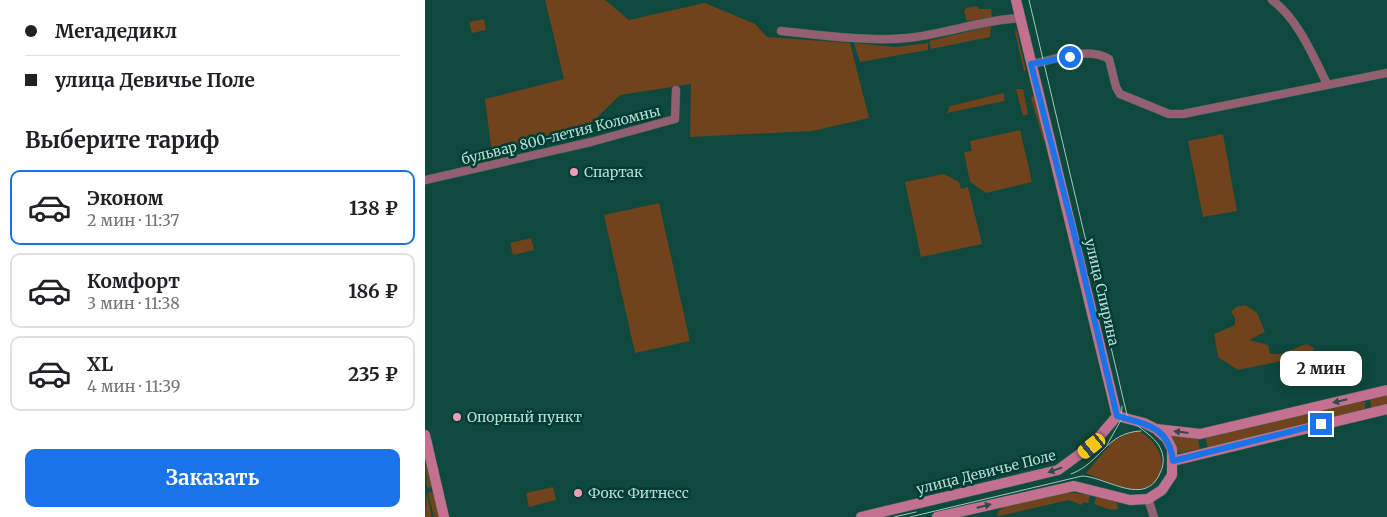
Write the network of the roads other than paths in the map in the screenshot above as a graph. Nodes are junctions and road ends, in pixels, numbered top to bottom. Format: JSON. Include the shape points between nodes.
{"nodes":[{"id":1,"x":1016,"y":0,"type":"edge"},
{"id":2,"x":1272,"y":0,"type":"edge"},
{"id":3,"x":1020,"y":18,"type":"junction"},
{"id":4,"x":781,"y":31,"type":"dead end"},
{"id":5,"x":1031,"y":64,"type":"junction"},
{"id":6,"x":1387,"y":73,"type":"edge"},
{"id":7,"x":1327,"y":84,"type":"junction"},
{"id":8,"x":676,"y":90,"type":"dead end"},
{"id":9,"x":425,"y":180,"type":"edge"},
{"id":10,"x":1387,"y":390,"type":"edge"},
{"id":11,"x":1365,"y":395,"type":"junction"},
{"id":12,"x":1387,"y":409,"type":"edge"},
{"id":13,"x":1369,"y":413,"type":"junction"},
{"id":14,"x":1117,"y":416,"type":"junction"},
{"id":15,"x":1156,"y":429,"type":"junction"},
{"id":16,"x":425,"y":435,"type":"edge"},
{"id":17,"x":1173,"y":461,"type":"junction"},
{"id":18,"x":1148,"y":499,"type":"junction"},
{"id":19,"x":444,"y":517,"type":"edge"},
{"id":20,"x":861,"y":517,"type":"edge"},
{"id":21,"x":937,"y":517,"type":"edge"},
{"id":22,"x":1154,"y":517,"type":"edge"}],
"edges":[{"from":1,"to":3,"type":"main road","name":"улица Спирина"},
{"from":2,"to":7,"type":"street","via":[[1281,6],[1292,22]]},
{"from":3,"to":4,"type":"street","via":[[997,19],[893,40]]},
{"from":3,"to":5,"type":"main road","name":"улица Спирина"},
{"from":5,"to":7,"type":"street","via":[[1099,53],[1109,59],[1120,94],[1169,114]]},
{"from":5,"to":14,"type":"main road","name":"улица Спирина"},
{"from":6,"to":7,"type":"street"},
{"from":8,"to":9,"type":"street","name":"бульвар 800-летия Коломны","via":[[675,120]]},
{"from":10,"to":11,"type":"main road"},
{"from":11,"to":13,"type":"main road"},
{"from":11,"to":15,"type":"main road","one_way":true,"via":[[1200,434]]},
{"from":12,"to":13,"type":"main road"},
{"from":13,"to":17,"type":"main road"},
{"from":14,"to":15,"type":"main road"},
{"from":14,"to":20,"type":"main road","name":"улица Девичье Поле","one_way":true,"via":[[1092,446],[1058,470]]},
{"from":15,"to":17,"type":"main road","via":[[1169,444]]},
{"from":16,"to":19,"type":"main road"},
{"from":17,"to":18,"type":"main road","via":[[1172,475],[1167,484]]},
{"from":21,"to":18,"type":"main road","one_way":true,"via":[[1074,486],[1125,499]]},
{"from":18,"to":22,"type":"street"}]}
